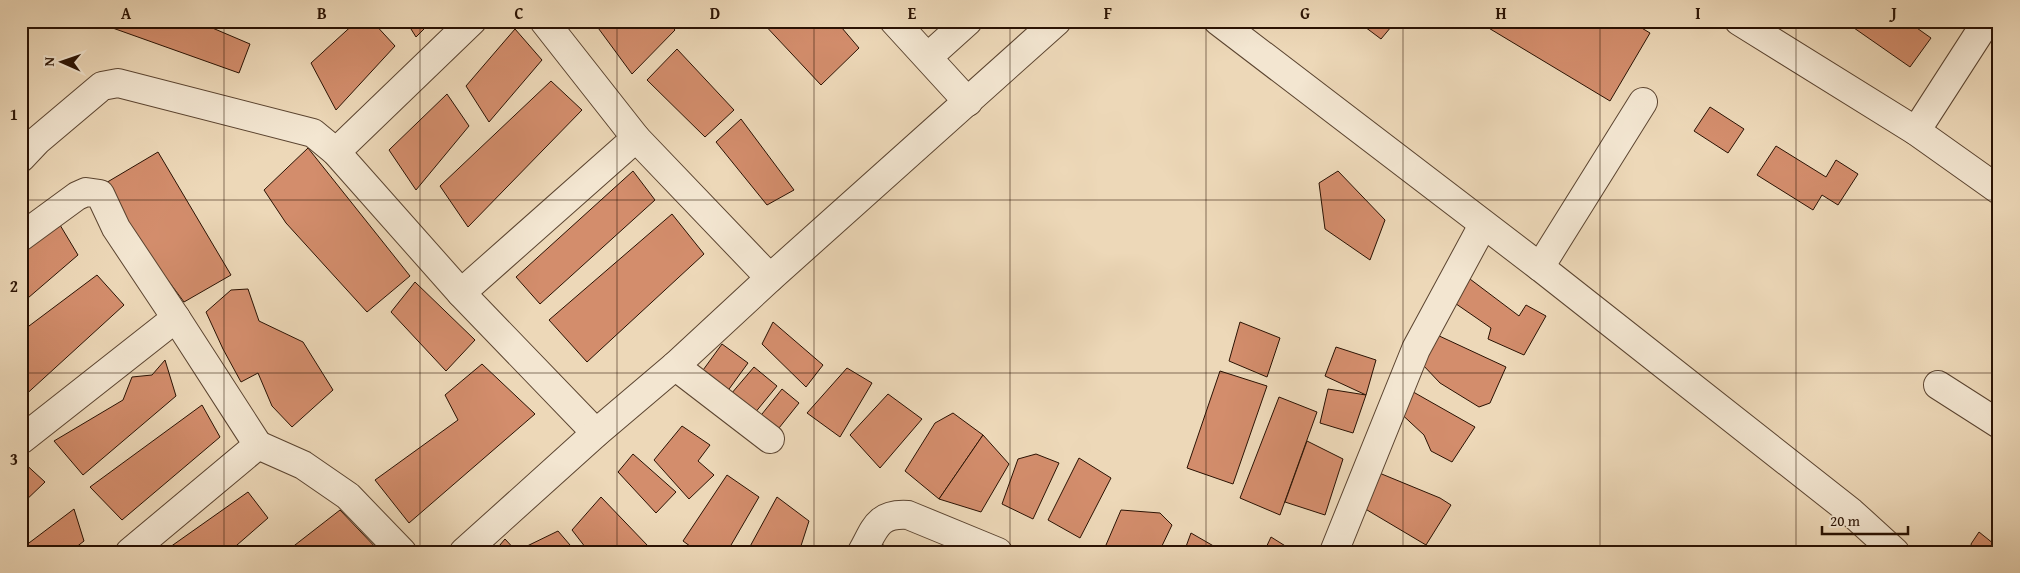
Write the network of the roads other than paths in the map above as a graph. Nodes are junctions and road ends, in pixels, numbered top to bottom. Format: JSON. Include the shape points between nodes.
{"nodes":[{"id":1,"x":472,"y":21,"type":"edge"},
{"id":2,"x":544,"y":21,"type":"edge"},
{"id":3,"x":894,"y":21,"type":"edge"},
{"id":4,"x":968,"y":21,"type":"edge"},
{"id":5,"x":1057,"y":21,"type":"edge"},
{"id":6,"x":1218,"y":21,"type":"edge"},
{"id":7,"x":1739,"y":21,"type":"edge"},
{"id":8,"x":1987,"y":21,"type":"edge"},
{"id":9,"x":928,"y":58,"type":"junction"},
{"id":10,"x":968,"y":102,"type":"junction"},
{"id":11,"x":1643,"y":102,"type":"dead end"},
{"id":12,"x":1916,"y":131,"type":"junction"},
{"id":13,"x":636,"y":138,"type":"junction"},
{"id":14,"x":336,"y":152,"type":"junction"},
{"id":15,"x":21,"y":158,"type":"edge"},
{"id":16,"x":1999,"y":190,"type":"edge"},
{"id":17,"x":1483,"y":225,"type":"junction"},
{"id":18,"x":21,"y":237,"type":"edge"},
{"id":19,"x":1540,"y":267,"type":"junction"},
{"id":20,"x":770,"y":278,"type":"junction"},
{"id":21,"x":461,"y":293,"type":"junction"},
{"id":22,"x":176,"y":318,"type":"junction"},
{"id":23,"x":675,"y":366,"type":"junction"},
{"id":24,"x":1938,"y":385,"type":"dead end"},
{"id":25,"x":1999,"y":424,"type":"edge"},
{"id":26,"x":596,"y":433,"type":"junction"},
{"id":27,"x":770,"y":439,"type":"dead end"},
{"id":28,"x":21,"y":440,"type":"edge"},
{"id":29,"x":258,"y":445,"type":"junction"},
{"id":30,"x":130,"y":552,"type":"edge"},
{"id":31,"x":402,"y":552,"type":"edge"},
{"id":32,"x":464,"y":552,"type":"edge"},
{"id":33,"x":862,"y":552,"type":"edge"},
{"id":34,"x":998,"y":552,"type":"edge"},
{"id":35,"x":1334,"y":552,"type":"edge"},
{"id":36,"x":1895,"y":552,"type":"edge"}],
"edges":[{"from":1,"to":14,"type":"street"},
{"from":2,"to":13,"type":"street"},
{"from":3,"to":9,"type":"street"},
{"from":4,"to":9,"type":"street"},
{"from":5,"to":10,"type":"street"},
{"from":6,"to":17,"type":"street"},
{"from":7,"to":12,"type":"street"},
{"from":8,"to":12,"type":"street"},
{"from":9,"to":10,"type":"street"},
{"from":10,"to":20,"type":"street"},
{"from":11,"to":19,"type":"street"},
{"from":12,"to":16,"type":"street"},
{"from":13,"to":20,"type":"street"},
{"from":13,"to":21,"type":"street"},
{"from":14,"to":15,"type":"street","via":[[313,132],[118,83],[102,86]]},
{"from":14,"to":21,"type":"street"},
{"from":17,"to":19,"type":"street"},
{"from":17,"to":35,"type":"street","via":[[1416,349]]},
{"from":18,"to":22,"type":"street","via":[[77,196],[86,192],[100,194],[116,228]]},
{"from":19,"to":36,"type":"street","via":[[1851,512]]},
{"from":20,"to":23,"type":"street"},
{"from":21,"to":26,"type":"street"},
{"from":22,"to":28,"type":"street"},
{"from":22,"to":29,"type":"street"},
{"from":23,"to":26,"type":"street"},
{"from":23,"to":27,"type":"street"},
{"from":24,"to":25,"type":"street"},
{"from":26,"to":32,"type":"street"},
{"from":29,"to":30,"type":"street"},
{"from":29,"to":31,"type":"street","via":[[303,465],[348,496]]},
{"from":33,"to":34,"type":"street","via":[[880,520],[894,514],[908,515]]}]}
